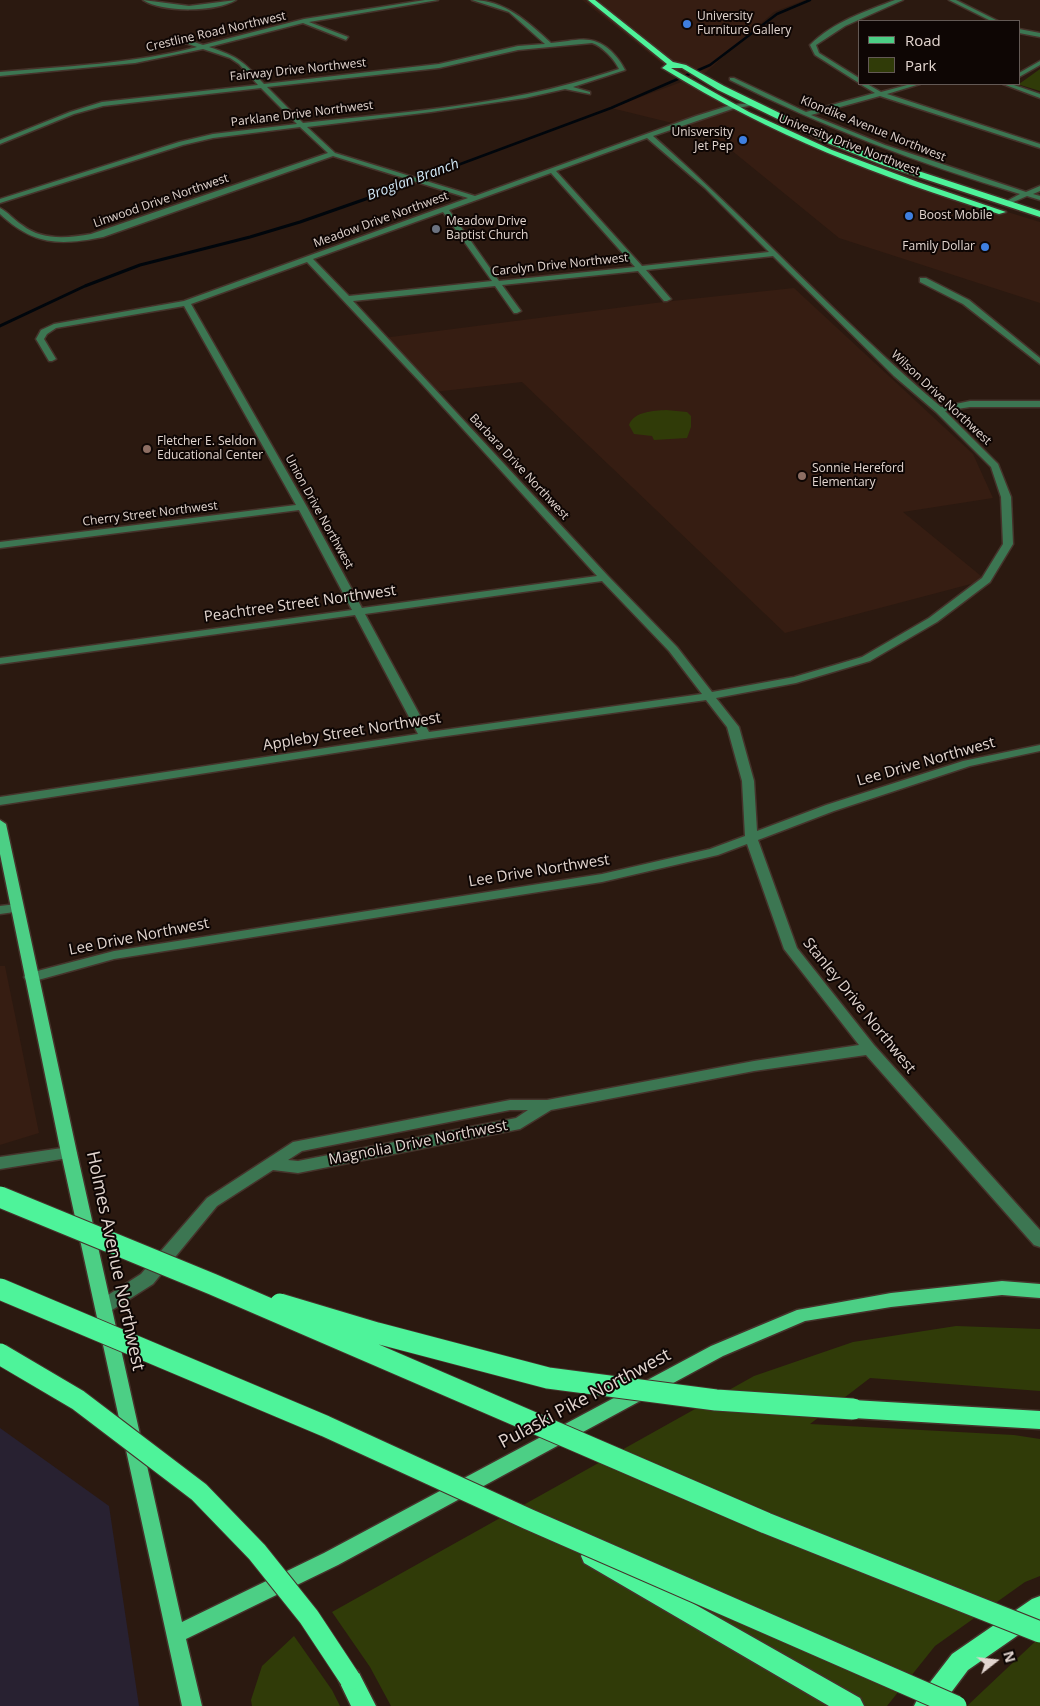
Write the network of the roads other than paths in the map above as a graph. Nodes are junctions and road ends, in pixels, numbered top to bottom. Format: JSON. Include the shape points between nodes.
{"nodes":[{"id":1,"x":146,"y":0,"type":"edge"},
{"id":2,"x":232,"y":0,"type":"edge"},
{"id":3,"x":435,"y":0,"type":"edge"},
{"id":4,"x":475,"y":0,"type":"edge"},
{"id":5,"x":591,"y":0,"type":"edge"},
{"id":6,"x":900,"y":0,"type":"edge"},
{"id":7,"x":952,"y":0,"type":"edge"},
{"id":8,"x":855,"y":19,"type":"junction"},
{"id":9,"x":860,"y":20,"type":"edge"},
{"id":10,"x":993,"y":20,"type":"edge"},
{"id":11,"x":304,"y":21,"type":"junction"},
{"id":12,"x":1020,"y":31,"type":"edge"},
{"id":13,"x":1040,"y":35,"type":"edge"},
{"id":14,"x":176,"y":38,"type":"dead end"},
{"id":15,"x":346,"y":38,"type":"dead end"},
{"id":16,"x":549,"y":44,"type":"junction"},
{"id":17,"x":204,"y":47,"type":"junction"},
{"id":18,"x":1040,"y":63,"type":"edge"},
{"id":19,"x":671,"y":64,"type":"junction"},
{"id":20,"x":612,"y":72,"type":"joint"},
{"id":21,"x":0,"y":74,"type":"edge"},
{"id":22,"x":1020,"y":74,"type":"edge"},
{"id":23,"x":732,"y":79,"type":"dead end"},
{"id":24,"x":858,"y":81,"type":"edge"},
{"id":25,"x":262,"y":85,"type":"junction"},
{"id":26,"x":865,"y":85,"type":"edge"},
{"id":27,"x":913,"y":85,"type":"edge"},
{"id":28,"x":1009,"y":85,"type":"edge"},
{"id":29,"x":565,"y":87,"type":"junction"},
{"id":30,"x":588,"y":93,"type":"dead end"},
{"id":31,"x":881,"y":94,"type":"junction"},
{"id":32,"x":1040,"y":96,"type":"edge"},
{"id":33,"x":752,"y":104,"type":"junction"},
{"id":34,"x":731,"y":107,"type":"junction"},
{"id":35,"x":806,"y":114,"type":"junction"},
{"id":36,"x":301,"y":125,"type":"junction"},
{"id":37,"x":648,"y":136,"type":"junction"},
{"id":38,"x":0,"y":142,"type":"edge"},
{"id":39,"x":1040,"y":146,"type":"edge"},
{"id":40,"x":333,"y":154,"type":"junction"},
{"id":41,"x":552,"y":170,"type":"junction"},
{"id":42,"x":920,"y":186,"type":"junction"},
{"id":43,"x":1040,"y":188,"type":"edge"},
{"id":44,"x":1026,"y":194,"type":"junction"},
{"id":45,"x":475,"y":198,"type":"junction"},
{"id":46,"x":1040,"y":198,"type":"edge"},
{"id":47,"x":0,"y":201,"type":"edge"},
{"id":48,"x":1007,"y":203,"type":"junction"},
{"id":49,"x":445,"y":209,"type":"junction"},
{"id":50,"x":0,"y":210,"type":"edge"},
{"id":51,"x":1040,"y":214,"type":"edge"},
{"id":52,"x":1012,"y":215,"type":"dead end"},
{"id":53,"x":1030,"y":221,"type":"dead end"},
{"id":54,"x":1040,"y":224,"type":"edge"},
{"id":55,"x":776,"y":254,"type":"junction"},
{"id":56,"x":308,"y":258,"type":"junction"},
{"id":57,"x":642,"y":268,"type":"junction"},
{"id":58,"x":923,"y":280,"type":"dead end"},
{"id":59,"x":497,"y":283,"type":"junction"},
{"id":60,"x":346,"y":299,"type":"junction"},
{"id":61,"x":667,"y":299,"type":"dead end"},
{"id":62,"x":186,"y":303,"type":"junction"},
{"id":63,"x":517,"y":311,"type":"dead end"},
{"id":64,"x":52,"y":359,"type":"dead end"},
{"id":65,"x":1040,"y":362,"type":"edge"},
{"id":66,"x":1040,"y":404,"type":"edge"},
{"id":67,"x":939,"y":410,"type":"junction"},
{"id":68,"x":302,"y":507,"type":"junction"},
{"id":69,"x":0,"y":545,"type":"edge"},
{"id":70,"x":604,"y":578,"type":"junction"},
{"id":71,"x":359,"y":611,"type":"junction"},
{"id":72,"x":0,"y":661,"type":"edge"},
{"id":73,"x":708,"y":696,"type":"junction"},
{"id":74,"x":425,"y":736,"type":"junction"},
{"id":75,"x":1040,"y":748,"type":"edge"},
{"id":76,"x":0,"y":801,"type":"edge"},
{"id":77,"x":0,"y":824,"type":"edge"},
{"id":78,"x":752,"y":838,"type":"junction"},
{"id":79,"x":17,"y":908,"type":"junction"},
{"id":80,"x":0,"y":910,"type":"edge"},
{"id":81,"x":31,"y":976,"type":"junction"},
{"id":82,"x":869,"y":1048,"type":"junction"},
{"id":83,"x":69,"y":1153,"type":"junction"},
{"id":84,"x":0,"y":1163,"type":"edge"},
{"id":85,"x":0,"y":1197,"type":"edge"},
{"id":86,"x":1040,"y":1241,"type":"edge"},
{"id":87,"x":212,"y":1284,"type":"junction"},
{"id":88,"x":0,"y":1288,"type":"edge"},
{"id":89,"x":1040,"y":1291,"type":"edge"},
{"id":90,"x":103,"y":1307,"type":"junction"},
{"id":91,"x":0,"y":1354,"type":"edge"},
{"id":92,"x":1040,"y":1420,"type":"edge"},
{"id":93,"x":528,"y":1519,"type":"junction"},
{"id":94,"x":1040,"y":1607,"type":"edge"},
{"id":95,"x":1040,"y":1632,"type":"edge"},
{"id":96,"x":177,"y":1634,"type":"junction"},
{"id":97,"x":192,"y":1706,"type":"edge"},
{"id":98,"x":364,"y":1706,"type":"edge"},
{"id":99,"x":852,"y":1706,"type":"edge"},
{"id":100,"x":926,"y":1706,"type":"edge"},
{"id":101,"x":956,"y":1706,"type":"edge"}],
"edges":[{"from":1,"to":2,"type":"street","via":[[187,6],[224,4]]},
{"from":3,"to":11,"type":"street","name":"Crestline Road Northwest"},
{"from":4,"to":16,"type":"street","via":[[511,11]]},
{"from":5,"to":19,"type":"highway","name":"University Drive Northwest"},
{"from":6,"to":8,"type":"street"},
{"from":7,"to":10,"type":"street"},
{"from":8,"to":9,"type":"street"},
{"from":8,"to":24,"type":"street","via":[[814,45],[817,54]]},
{"from":11,"to":15,"type":"street"},
{"from":11,"to":17,"type":"street","name":"Crestline Road Northwest"},
{"from":12,"to":13,"type":"street"},
{"from":14,"to":17,"type":"street"},
{"from":16,"to":20,"type":"street","name":"Fairway Drive Northwest","via":[[592,41],[619,63],[622,70]]},
{"from":16,"to":25,"type":"street","name":"Fairway Drive Northwest","via":[[439,66]]},
{"from":17,"to":21,"type":"street","name":"Crestline Road Northwest","via":[[134,61]]},
{"from":17,"to":25,"type":"street","via":[[232,57]]},
{"from":18,"to":22,"type":"street"},
{"from":19,"to":33,"type":"highway","name":"University Drive Northwest","via":[[684,66]]},
{"from":19,"to":34,"type":"highway","name":"University Drive Northwest","via":[[666,68]]},
{"from":20,"to":29,"type":"street","name":"Parklane Drive Northwest"},
{"from":23,"to":35,"type":"street","name":"Klondike Avenue Northwest"},
{"from":25,"to":36,"type":"street"},
{"from":25,"to":38,"type":"street","name":"Fairway Drive Northwest","via":[[102,104]]},
{"from":26,"to":31,"type":"street"},
{"from":27,"to":31,"type":"street"},
{"from":28,"to":32,"type":"street"},
{"from":29,"to":30,"type":"street"},
{"from":29,"to":36,"type":"street","name":"Parklane Drive Northwest","via":[[481,104]]},
{"from":31,"to":35,"type":"street"},
{"from":31,"to":39,"type":"street"},
{"from":33,"to":34,"type":"street","name":"Meadow Drive Northwest"},
{"from":33,"to":48,"type":"highway","name":"University Drive Northwest","via":[[807,131],[888,164]]},
{"from":34,"to":37,"type":"street","name":"Meadow Drive Northwest"},
{"from":34,"to":42,"type":"highway","name":"University Drive Northwest","via":[[835,155]]},
{"from":35,"to":44,"type":"street","name":"Klondike Avenue Northwest","via":[[890,150]]},
{"from":36,"to":40,"type":"street"},
{"from":36,"to":47,"type":"street","name":"Parklane Drive Northwest","via":[[181,143]]},
{"from":37,"to":41,"type":"street","name":"Meadow Drive Northwest"},
{"from":37,"to":55,"type":"street","name":"Wilson Drive Northwest"},
{"from":40,"to":45,"type":"street"},
{"from":40,"to":50,"type":"street","name":"Linwood Drive Northwest","via":[[100,235],[75,239],[48,238],[29,233]]},
{"from":41,"to":45,"type":"street","name":"Meadow Drive Northwest"},
{"from":41,"to":57,"type":"street"},
{"from":42,"to":48,"type":"highway","via":[[996,204]]},
{"from":42,"to":52,"type":"highway","name":"University Drive Northwest"},
{"from":43,"to":44,"type":"street"},
{"from":44,"to":46,"type":"street","name":"Klondike Avenue Northwest"},
{"from":44,"to":48,"type":"street"},
{"from":45,"to":49,"type":"street","name":"Meadow Drive Northwest"},
{"from":48,"to":51,"type":"highway","name":"University Drive Northwest"},
{"from":49,"to":56,"type":"street","name":"Meadow Drive Northwest"},
{"from":49,"to":59,"type":"street"},
{"from":53,"to":54,"type":"highway"},
{"from":55,"to":57,"type":"street","name":"Carolyn Drive Northwest"},
{"from":55,"to":67,"type":"street","name":"Wilson Drive Northwest","via":[[897,374]]},
{"from":56,"to":60,"type":"street","name":"Barbara Drive Northwest"},
{"from":56,"to":62,"type":"street","name":"Meadow Drive Northwest"},
{"from":57,"to":59,"type":"street","name":"Carolyn Drive Northwest"},
{"from":57,"to":61,"type":"street"},
{"from":58,"to":65,"type":"street","via":[[966,302]]},
{"from":59,"to":60,"type":"street","name":"Carolyn Drive Northwest"},
{"from":59,"to":63,"type":"street"},
{"from":60,"to":70,"type":"street","name":"Barbara Drive Northwest"},
{"from":62,"to":64,"type":"street","name":"Meadow Drive Northwest","via":[[54,326],[40,339]]},
{"from":62,"to":68,"type":"street","name":"Union Drive Northwest"},
{"from":66,"to":67,"type":"street","via":[[970,404]]},
{"from":67,"to":73,"type":"street","name":"Wilson Drive Northwest","via":[[995,466],[1006,497],[1008,544],[986,580],[933,620],[866,659],[796,680]]},
{"from":68,"to":69,"type":"street","name":"Cherry Street Northwest"},
{"from":68,"to":71,"type":"street","name":"Union Drive Northwest"},
{"from":70,"to":71,"type":"street","name":"Peachtree Street Northwest"},
{"from":70,"to":73,"type":"street","name":"Barbara Drive Northwest","via":[[673,649]]},
{"from":71,"to":72,"type":"street","name":"Peachtree Street Northwest"},
{"from":71,"to":74,"type":"street","name":"Union Drive Northwest"},
{"from":73,"to":74,"type":"street","name":"Appleby Street Northwest"},
{"from":73,"to":78,"type":"street","name":"Stanley Drive Northwest","via":[[733,727],[748,781]]},
{"from":74,"to":76,"type":"street","name":"Appleby Street Northwest"},
{"from":75,"to":78,"type":"street","name":"Lee Drive Northwest","via":[[967,763],[830,808]]},
{"from":77,"to":79,"type":"main road","name":"Holmes Avenue Northwest"},
{"from":78,"to":81,"type":"street","name":"Lee Drive Northwest","via":[[714,852],[602,878],[114,955]]},
{"from":78,"to":82,"type":"street","name":"Stanley Drive Northwest","via":[[791,949]]},
{"from":79,"to":80,"type":"street"},
{"from":79,"to":81,"type":"main road","name":"Holmes Avenue Northwest"},
{"from":81,"to":83,"type":"main road","name":"Holmes Avenue Northwest"},
{"from":82,"to":86,"type":"street","name":"Stanley Drive Northwest"},
{"from":82,"to":90,"type":"street","name":"Magnolia Drive Northwest","via":[[547,1105],[520,1123],[298,1167],[269,1164],[212,1202],[147,1279]]},
{"from":83,"to":84,"type":"street"},
{"from":83,"to":90,"type":"main road","name":"Holmes Avenue Northwest"},
{"from":85,"to":87,"type":"highway","bridge":true},
{"from":87,"to":92,"type":"highway","bridge":true,"via":[[377,1334],[548,1378],[716,1400]]},
{"from":87,"to":95,"type":"highway","bridge":true,"via":[[766,1523]]},
{"from":88,"to":93,"type":"highway","bridge":true,"via":[[325,1426]]},
{"from":89,"to":96,"type":"main road","name":"Pulaski Pike Northwest","via":[[1002,1288],[890,1300],[803,1315],[717,1351],[331,1559]]},
{"from":90,"to":96,"type":"main road","name":"Holmes Avenue Northwest"},
{"from":91,"to":98,"type":"highway","bridge":true,"via":[[78,1400],[199,1492],[257,1552],[309,1617]]},
{"from":93,"to":99,"type":"highway","bridge":true},
{"from":93,"to":101,"type":"highway","bridge":true},
{"from":94,"to":100,"type":"highway","via":[[960,1662]]},
{"from":96,"to":97,"type":"main road","name":"Holmes Avenue Northwest"}]}
